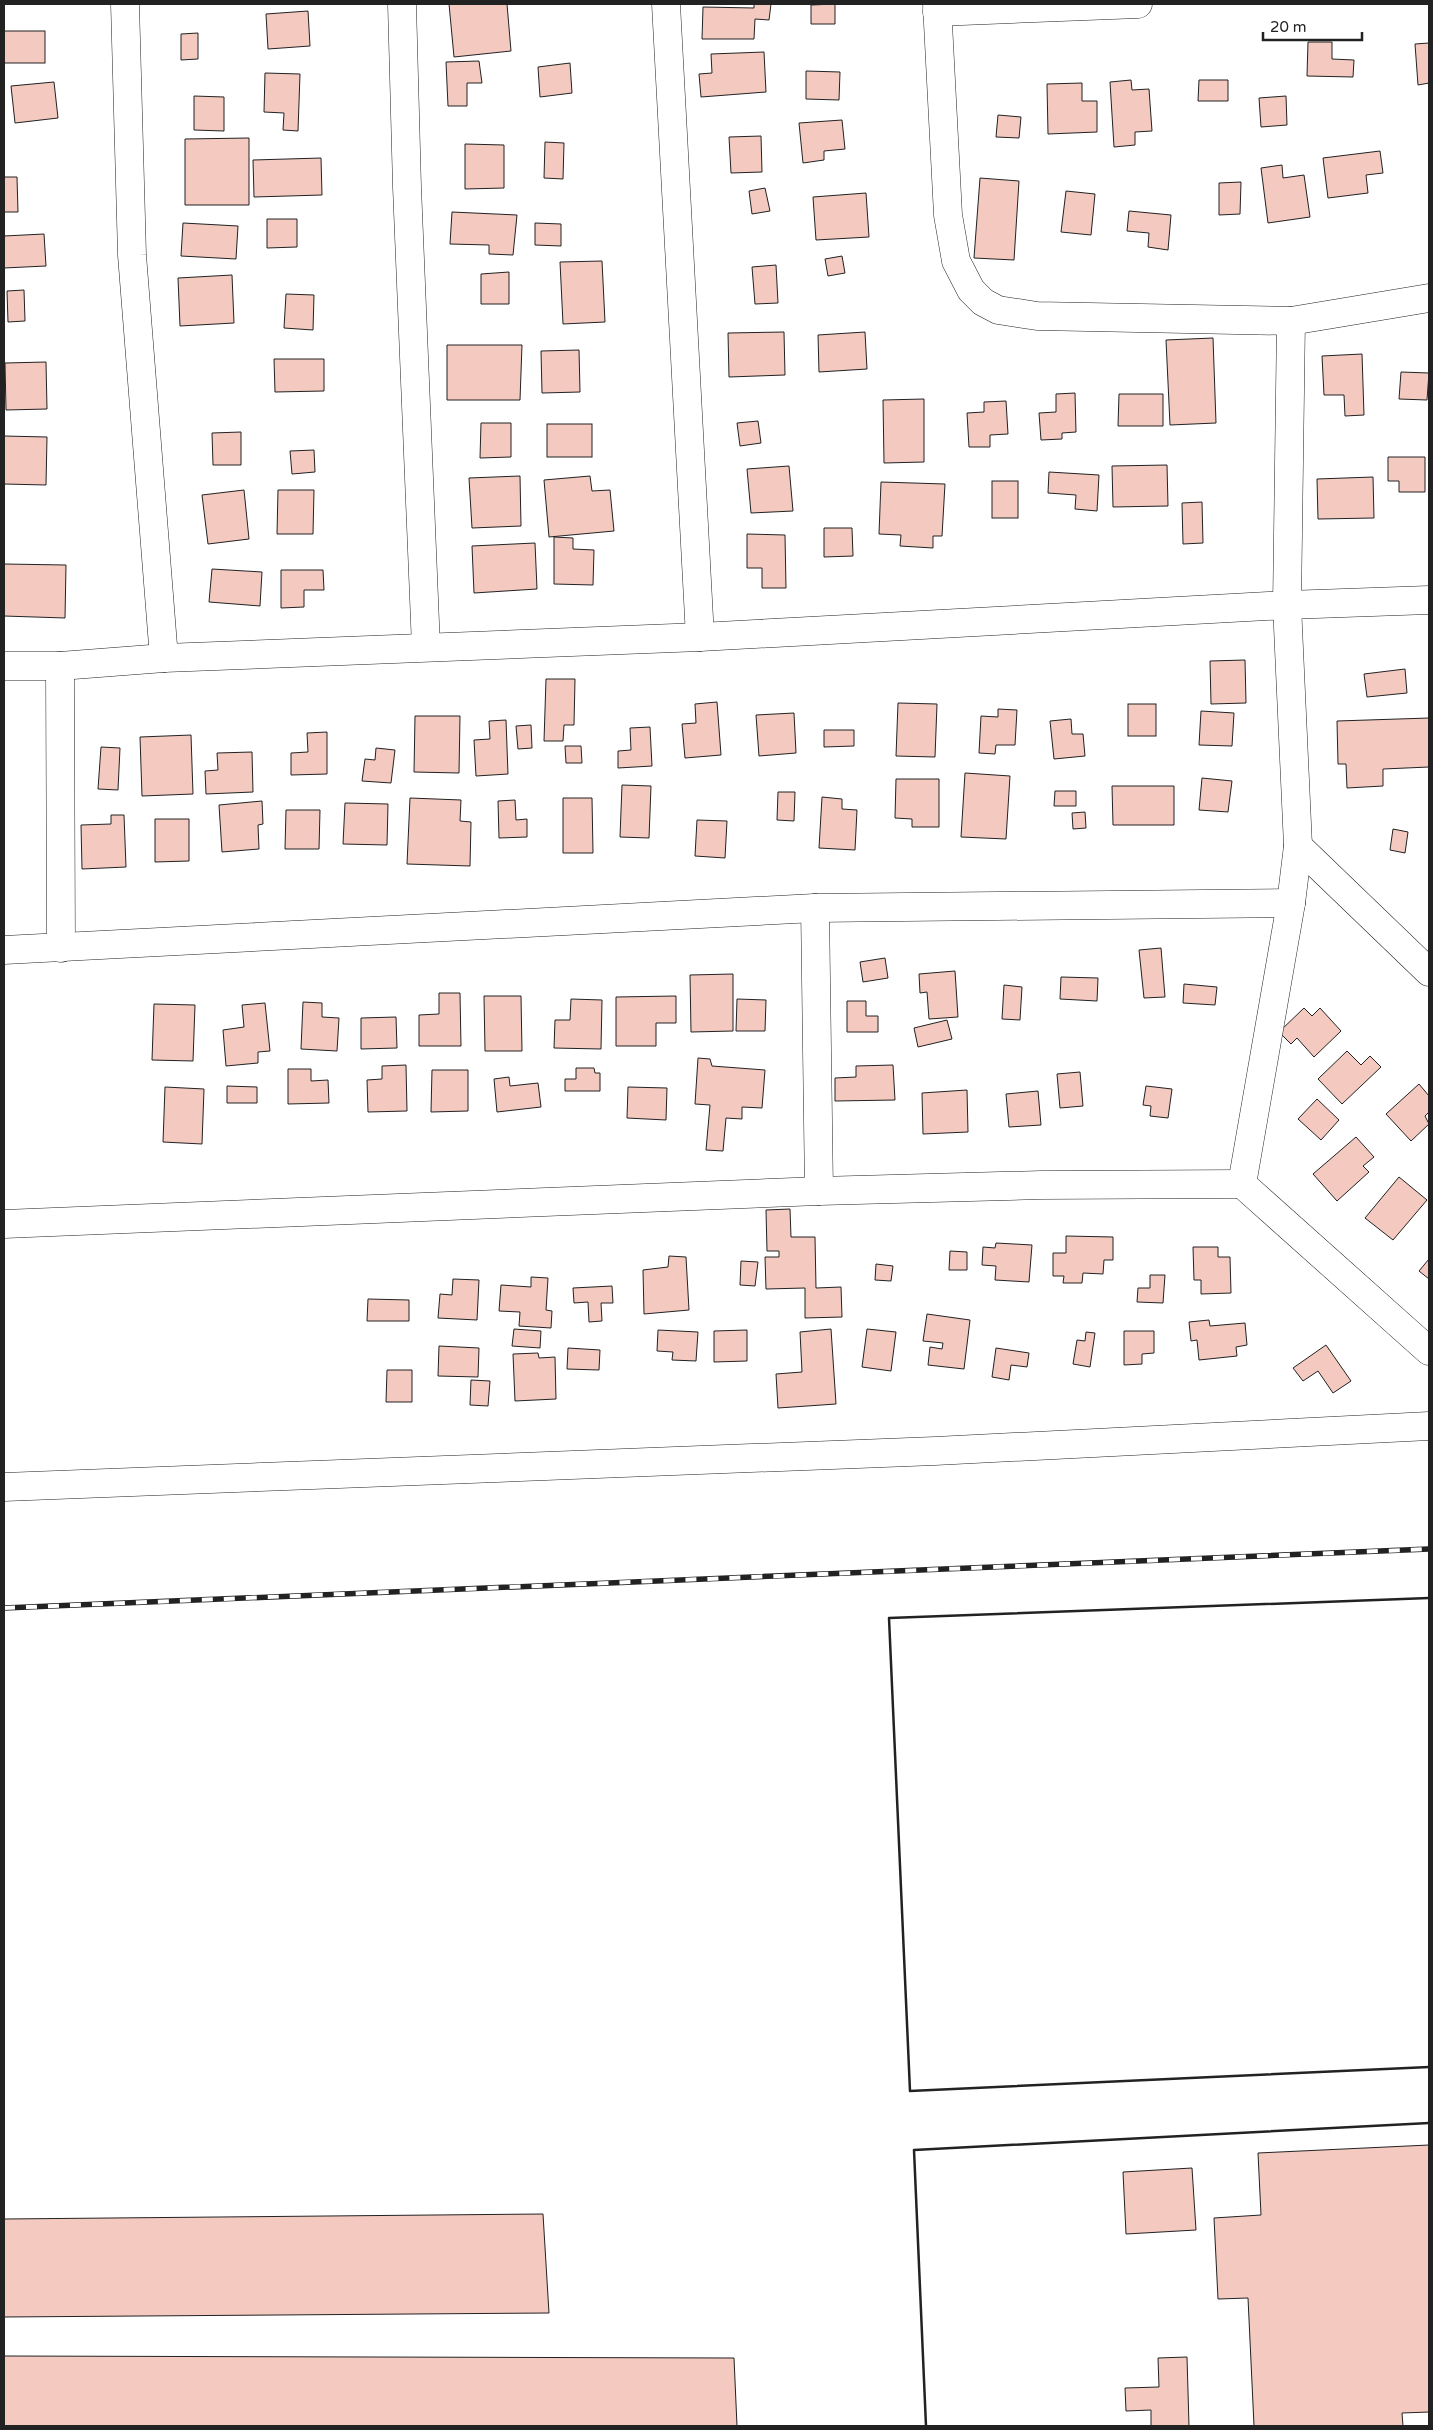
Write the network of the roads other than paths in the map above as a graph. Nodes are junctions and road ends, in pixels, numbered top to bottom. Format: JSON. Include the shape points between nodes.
{"nodes":[{"id":1,"x":125,"y":4,"type":"edge"},
{"id":2,"x":402,"y":4,"type":"edge"},
{"id":3,"x":666,"y":4,"type":"edge"},
{"id":4,"x":1138,"y":4,"type":"edge"},
{"id":5,"x":937,"y":8,"type":"edge"},
{"id":6,"x":1429,"y":298,"type":"edge"},
{"id":7,"x":1292,"y":322,"type":"junction"},
{"id":8,"x":1429,"y":600,"type":"edge"},
{"id":9,"x":1287,"y":605,"type":"junction"},
{"id":10,"x":700,"y":637,"type":"junction"},
{"id":11,"x":426,"y":647,"type":"junction"},
{"id":12,"x":164,"y":658,"type":"junction"},
{"id":13,"x":4,"y":666,"type":"edge"},
{"id":14,"x":60,"y":666,"type":"junction"},
{"id":15,"x":1298,"y":846,"type":"junction"},
{"id":16,"x":1291,"y":903,"type":"junction"},
{"id":17,"x":814,"y":908,"type":"junction"},
{"id":18,"x":61,"y":948,"type":"junction"},
{"id":19,"x":4,"y":950,"type":"edge"},
{"id":20,"x":1429,"y":972,"type":"edge"},
{"id":21,"x":1242,"y":1184,"type":"junction"},
{"id":22,"x":819,"y":1191,"type":"junction"},
{"id":23,"x":4,"y":1224,"type":"edge"},
{"id":24,"x":1429,"y":1351,"type":"edge"},
{"id":25,"x":1429,"y":1426,"type":"edge"},
{"id":26,"x":4,"y":1487,"type":"edge"}],
"edges":[{"from":1,"to":12,"type":"street","via":[[132,254]]},
{"from":2,"to":11,"type":"street"},
{"from":3,"to":10,"type":"street"},
{"from":4,"to":5,"type":"street"},
{"from":5,"to":7,"type":"street","via":[[948,215],[956,262],[971,290],[983,302],[998,310],[1037,316]]},
{"from":6,"to":7,"type":"street"},
{"from":7,"to":9,"type":"street"},
{"from":8,"to":9,"type":"street"},
{"from":9,"to":10,"type":"street"},
{"from":9,"to":15,"type":"street"},
{"from":10,"to":11,"type":"street"},
{"from":11,"to":12,"type":"street"},
{"from":12,"to":14,"type":"street"},
{"from":13,"to":14,"type":"street"},
{"from":14,"to":18,"type":"street"},
{"from":15,"to":16,"type":"street"},
{"from":15,"to":20,"type":"street"},
{"from":16,"to":17,"type":"street"},
{"from":16,"to":21,"type":"street"},
{"from":17,"to":18,"type":"street"},
{"from":17,"to":22,"type":"street"},
{"from":18,"to":19,"type":"street"},
{"from":21,"to":22,"type":"street"},
{"from":21,"to":24,"type":"street"},
{"from":22,"to":23,"type":"street"},
{"from":25,"to":26,"type":"street","via":[[925,1451]]}]}
